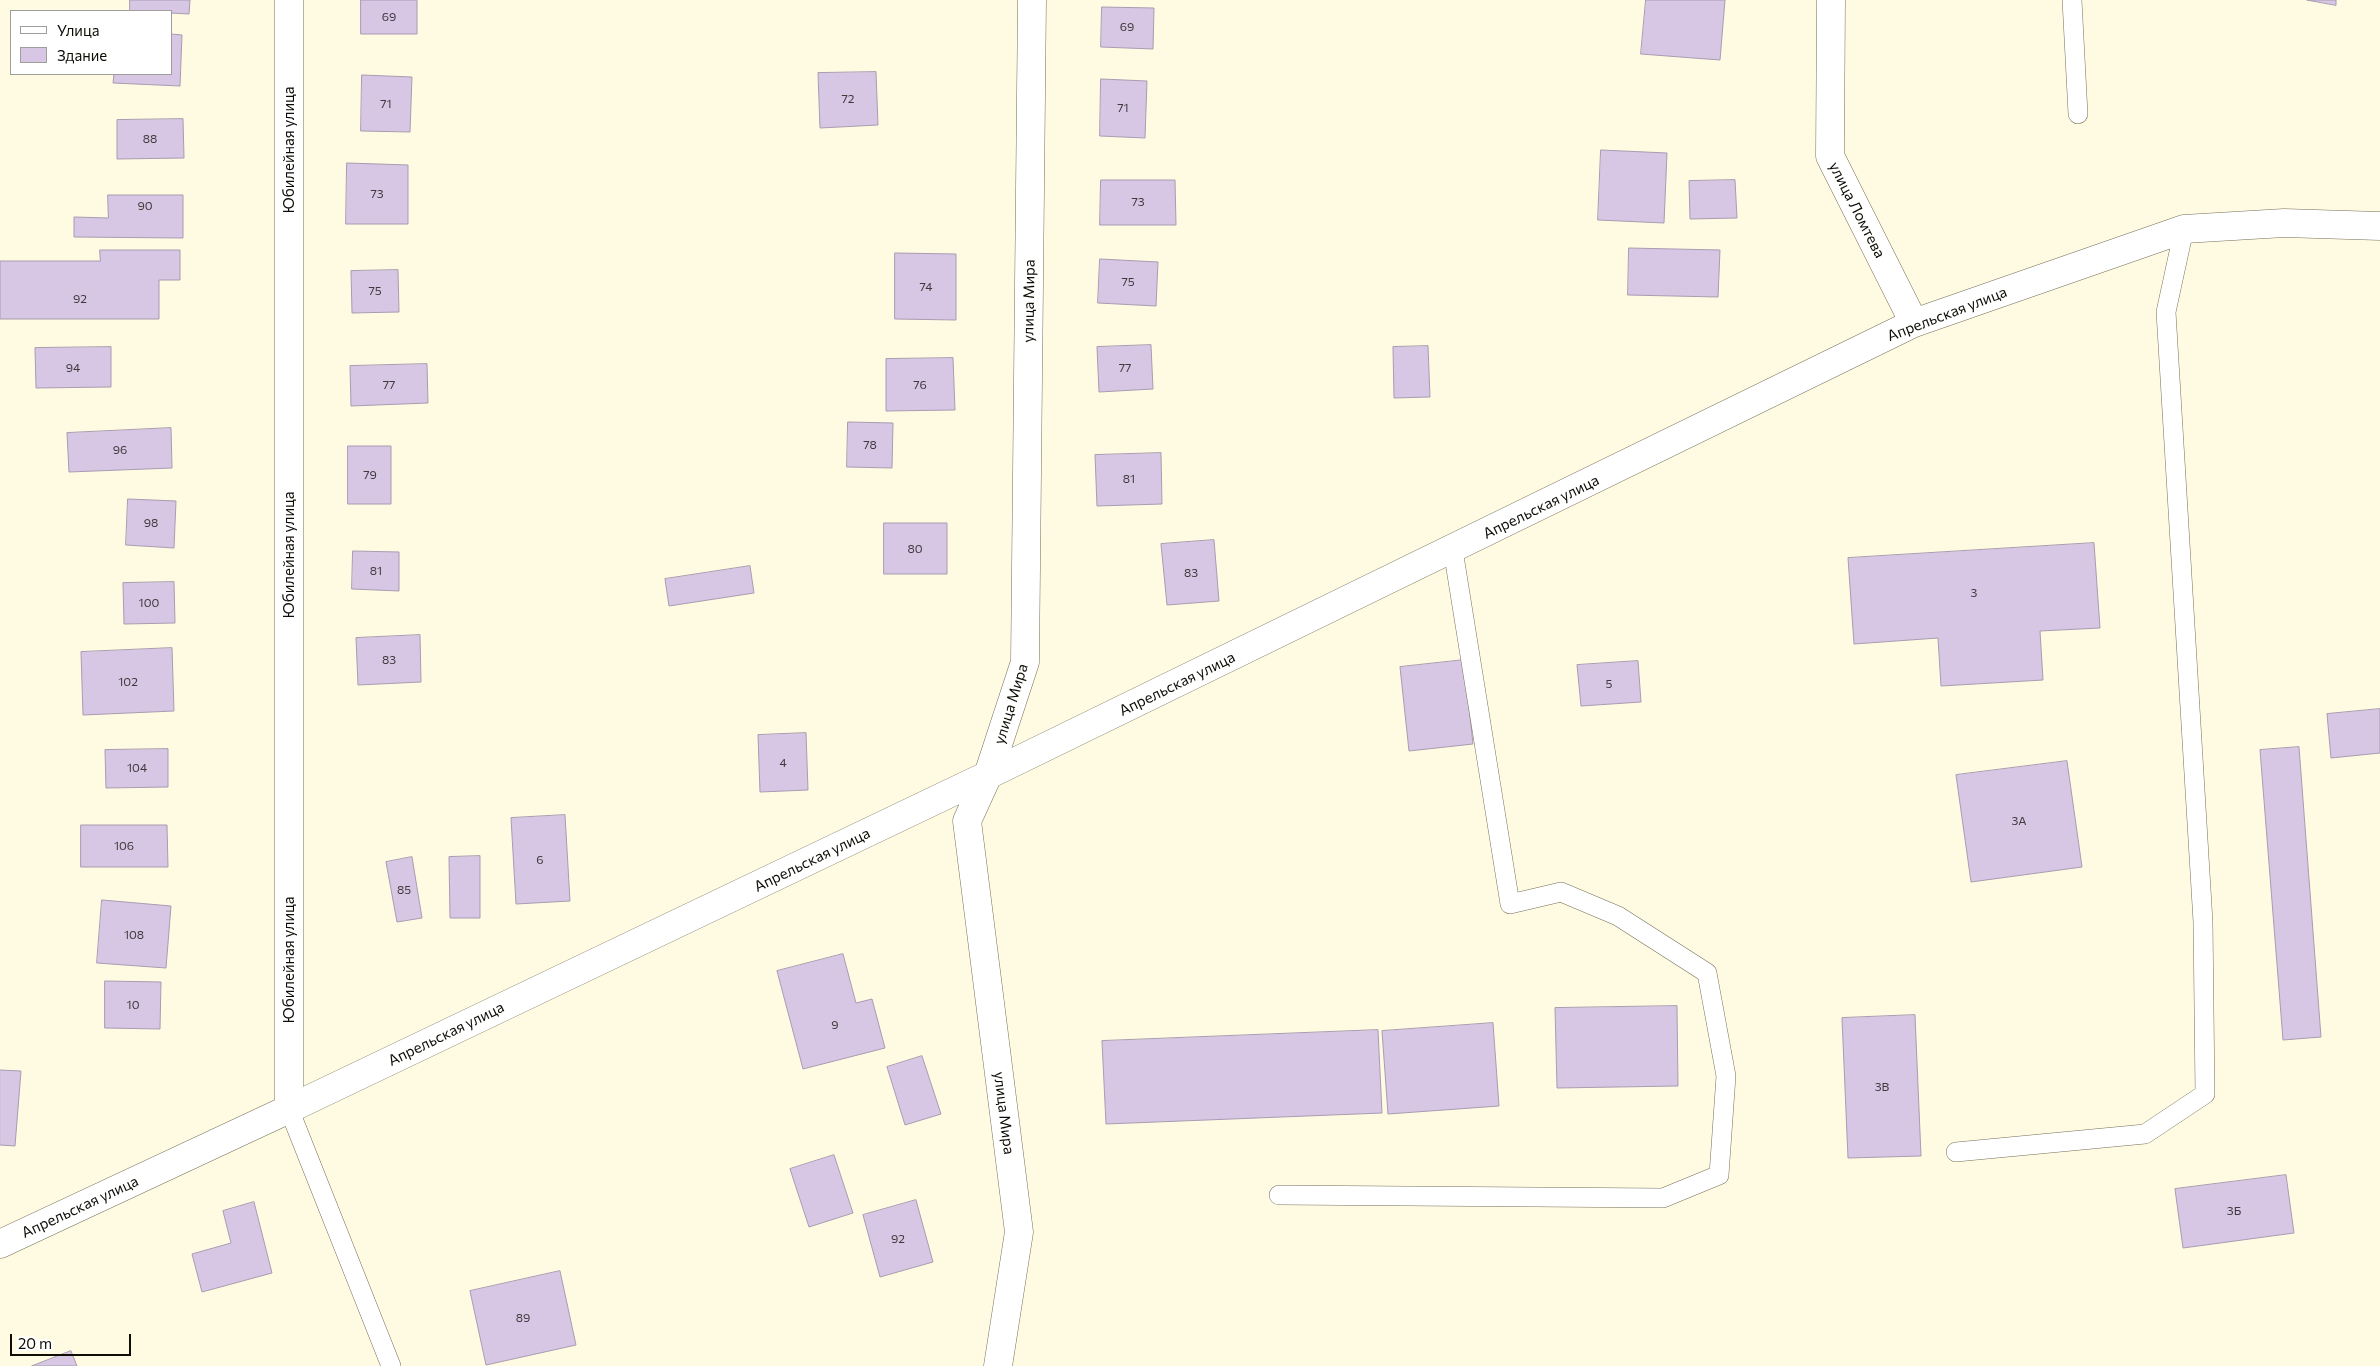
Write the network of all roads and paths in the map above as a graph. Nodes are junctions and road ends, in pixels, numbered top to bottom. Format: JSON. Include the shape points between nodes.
{"nodes":[{"id":1,"x":289,"y":0,"type":"edge"},
{"id":2,"x":1032,"y":0,"type":"edge"},
{"id":3,"x":1831,"y":0,"type":"edge"},
{"id":4,"x":2072,"y":0,"type":"edge"},
{"id":5,"x":2078,"y":114,"type":"dead end"},
{"id":6,"x":2380,"y":226,"type":"edge"},
{"id":7,"x":2184,"y":229,"type":"junction"},
{"id":8,"x":1914,"y":324,"type":"junction"},
{"id":9,"x":1453,"y":550,"type":"junction"},
{"id":10,"x":988,"y":776,"type":"junction"},
{"id":11,"x":289,"y":1109,"type":"junction"},
{"id":12,"x":1956,"y":1152,"type":"dead end"},
{"id":13,"x":1279,"y":1195,"type":"dead end"},
{"id":14,"x":0,"y":1244,"type":"edge"},
{"id":15,"x":391,"y":1366,"type":"edge"},
{"id":16,"x":998,"y":1366,"type":"edge"}],
"edges":[{"from":1,"to":11,"type":"street","name":"Юбилейная улица"},
{"from":2,"to":10,"type":"street","name":"улица Мира","via":[[1025,662]]},
{"from":3,"to":8,"type":"street","name":"улица Ломтева","via":[[1830,156]]},
{"from":4,"to":5,"type":"lane"},
{"from":6,"to":7,"type":"street","name":"Апрельская улица","via":[[2284,223]]},
{"from":7,"to":8,"type":"street","name":"Апрельская улица"},
{"from":7,"to":12,"type":"lane","via":[[2166,312],[2203,922],[2205,1094],[2144,1134]]},
{"from":8,"to":9,"type":"street","name":"Апрельская улица"},
{"from":9,"to":10,"type":"street","name":"Апрельская улица"},
{"from":9,"to":13,"type":"lane","via":[[1510,904],[1561,892],[1618,916],[1707,973],[1726,1076],[1720,1175],[1663,1198]]},
{"from":10,"to":11,"type":"street","name":"Апрельская улица"},
{"from":10,"to":16,"type":"street","name":"улица Мира","via":[[967,820],[1019,1232]]},
{"from":11,"to":14,"type":"street","name":"Апрельская улица"},
{"from":11,"to":15,"type":"lane"}]}
